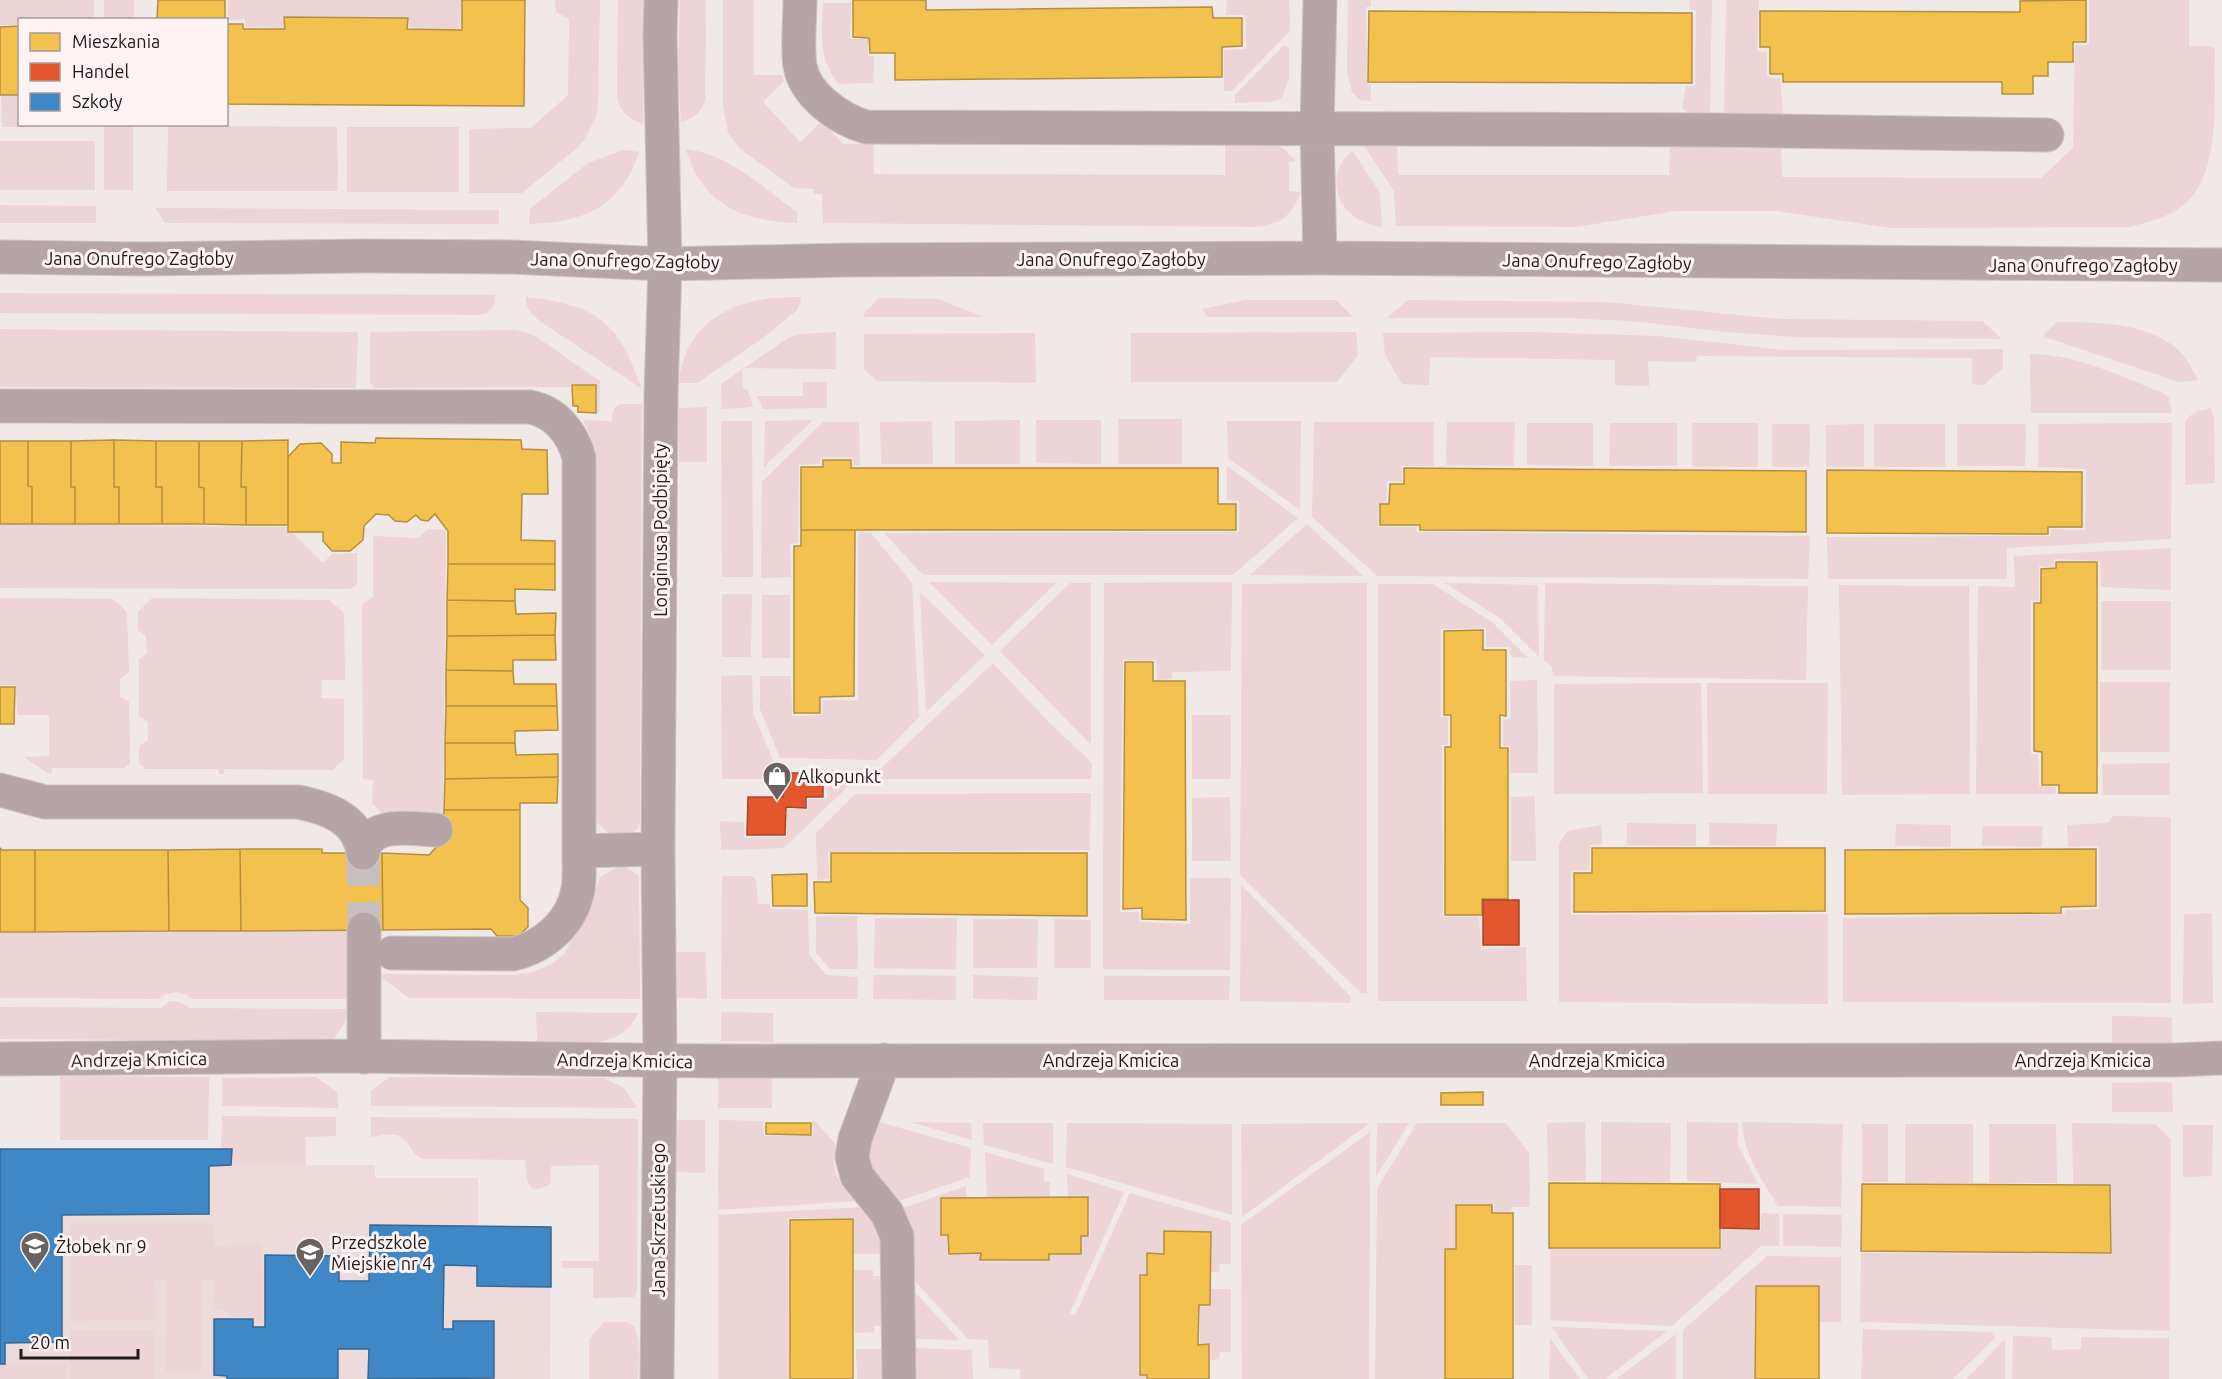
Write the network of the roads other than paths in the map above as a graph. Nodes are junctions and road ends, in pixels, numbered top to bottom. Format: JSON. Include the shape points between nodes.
{"nodes":[{"id":1,"x":661,"y":0,"type":"edge"},
{"id":2,"x":800,"y":0,"type":"edge"},
{"id":3,"x":1320,"y":0,"type":"edge"},
{"id":4,"x":1317,"y":128,"type":"junction"},
{"id":5,"x":2047,"y":135,"type":"dead end"},
{"id":6,"x":0,"y":257,"type":"edge"},
{"id":7,"x":1320,"y":258,"type":"junction"},
{"id":8,"x":665,"y":264,"type":"junction"},
{"id":9,"x":2222,"y":265,"type":"edge"},
{"id":10,"x":0,"y":406,"type":"edge"},
{"id":11,"x":0,"y":790,"type":"edge"},
{"id":12,"x":436,"y":830,"type":"dead end"},
{"id":13,"x":658,"y":849,"type":"junction"},
{"id":14,"x":579,"y":851,"type":"junction"},
{"id":15,"x":364,"y":930,"type":"tunnel mouth"},
{"id":16,"x":392,"y":953,"type":"dead end"},
{"id":17,"x":364,"y":1057,"type":"junction"},
{"id":18,"x":2222,"y":1058,"type":"edge"},
{"id":19,"x":0,"y":1059,"type":"edge"},
{"id":20,"x":660,"y":1060,"type":"junction"},
{"id":21,"x":884,"y":1060,"type":"junction"},
{"id":22,"x":657,"y":1379,"type":"edge"},
{"id":23,"x":899,"y":1379,"type":"edge"}],
"edges":[{"from":1,"to":8,"type":"street","name":"Longinusa Podbipięty"},
{"from":2,"to":4,"type":"street","via":[[800,66],[806,81],[840,116],[866,127]]},
{"from":3,"to":4,"type":"street"},
{"from":4,"to":5,"type":"street"},
{"from":4,"to":7,"type":"street"},
{"from":6,"to":8,"type":"street","name":"Jana Onufrego Zagłoby","via":[[501,257]]},
{"from":7,"to":8,"type":"street","name":"Jana Onufrego Zagłoby"},
{"from":7,"to":9,"type":"street","name":"Jana Onufrego Zagłoby"},
{"from":8,"to":13,"type":"street","name":"Longinusa Podbipięty"},
{"from":10,"to":14,"type":"street","via":[[530,407],[551,415],[571,437],[579,458]]},
{"from":11,"to":12,"type":"street","via":[[45,802],[298,802],[348,822],[359,836],[363,854],[368,841],[384,830]]},
{"from":13,"to":14,"type":"street"},
{"from":13,"to":20,"type":"street","name":"Longinusa Podbipięty"},
{"from":14,"to":16,"type":"street","via":[[574,902],[563,923],[543,943],[513,954]]},
{"from":15,"to":17,"type":"street"},
{"from":17,"to":19,"type":"street","name":"Andrzeja Kmicica"},
{"from":17,"to":20,"type":"street","name":"Andrzeja Kmicica"},
{"from":18,"to":21,"type":"street","name":"Andrzeja Kmicica"},
{"from":20,"to":21,"type":"street","name":"Andrzeja Kmicica"},
{"from":20,"to":22,"type":"street","name":"Jana Skrzetuskiego"},
{"from":21,"to":23,"type":"street","via":[[852,1157],[857,1176],[887,1213],[897,1236]]}]}
